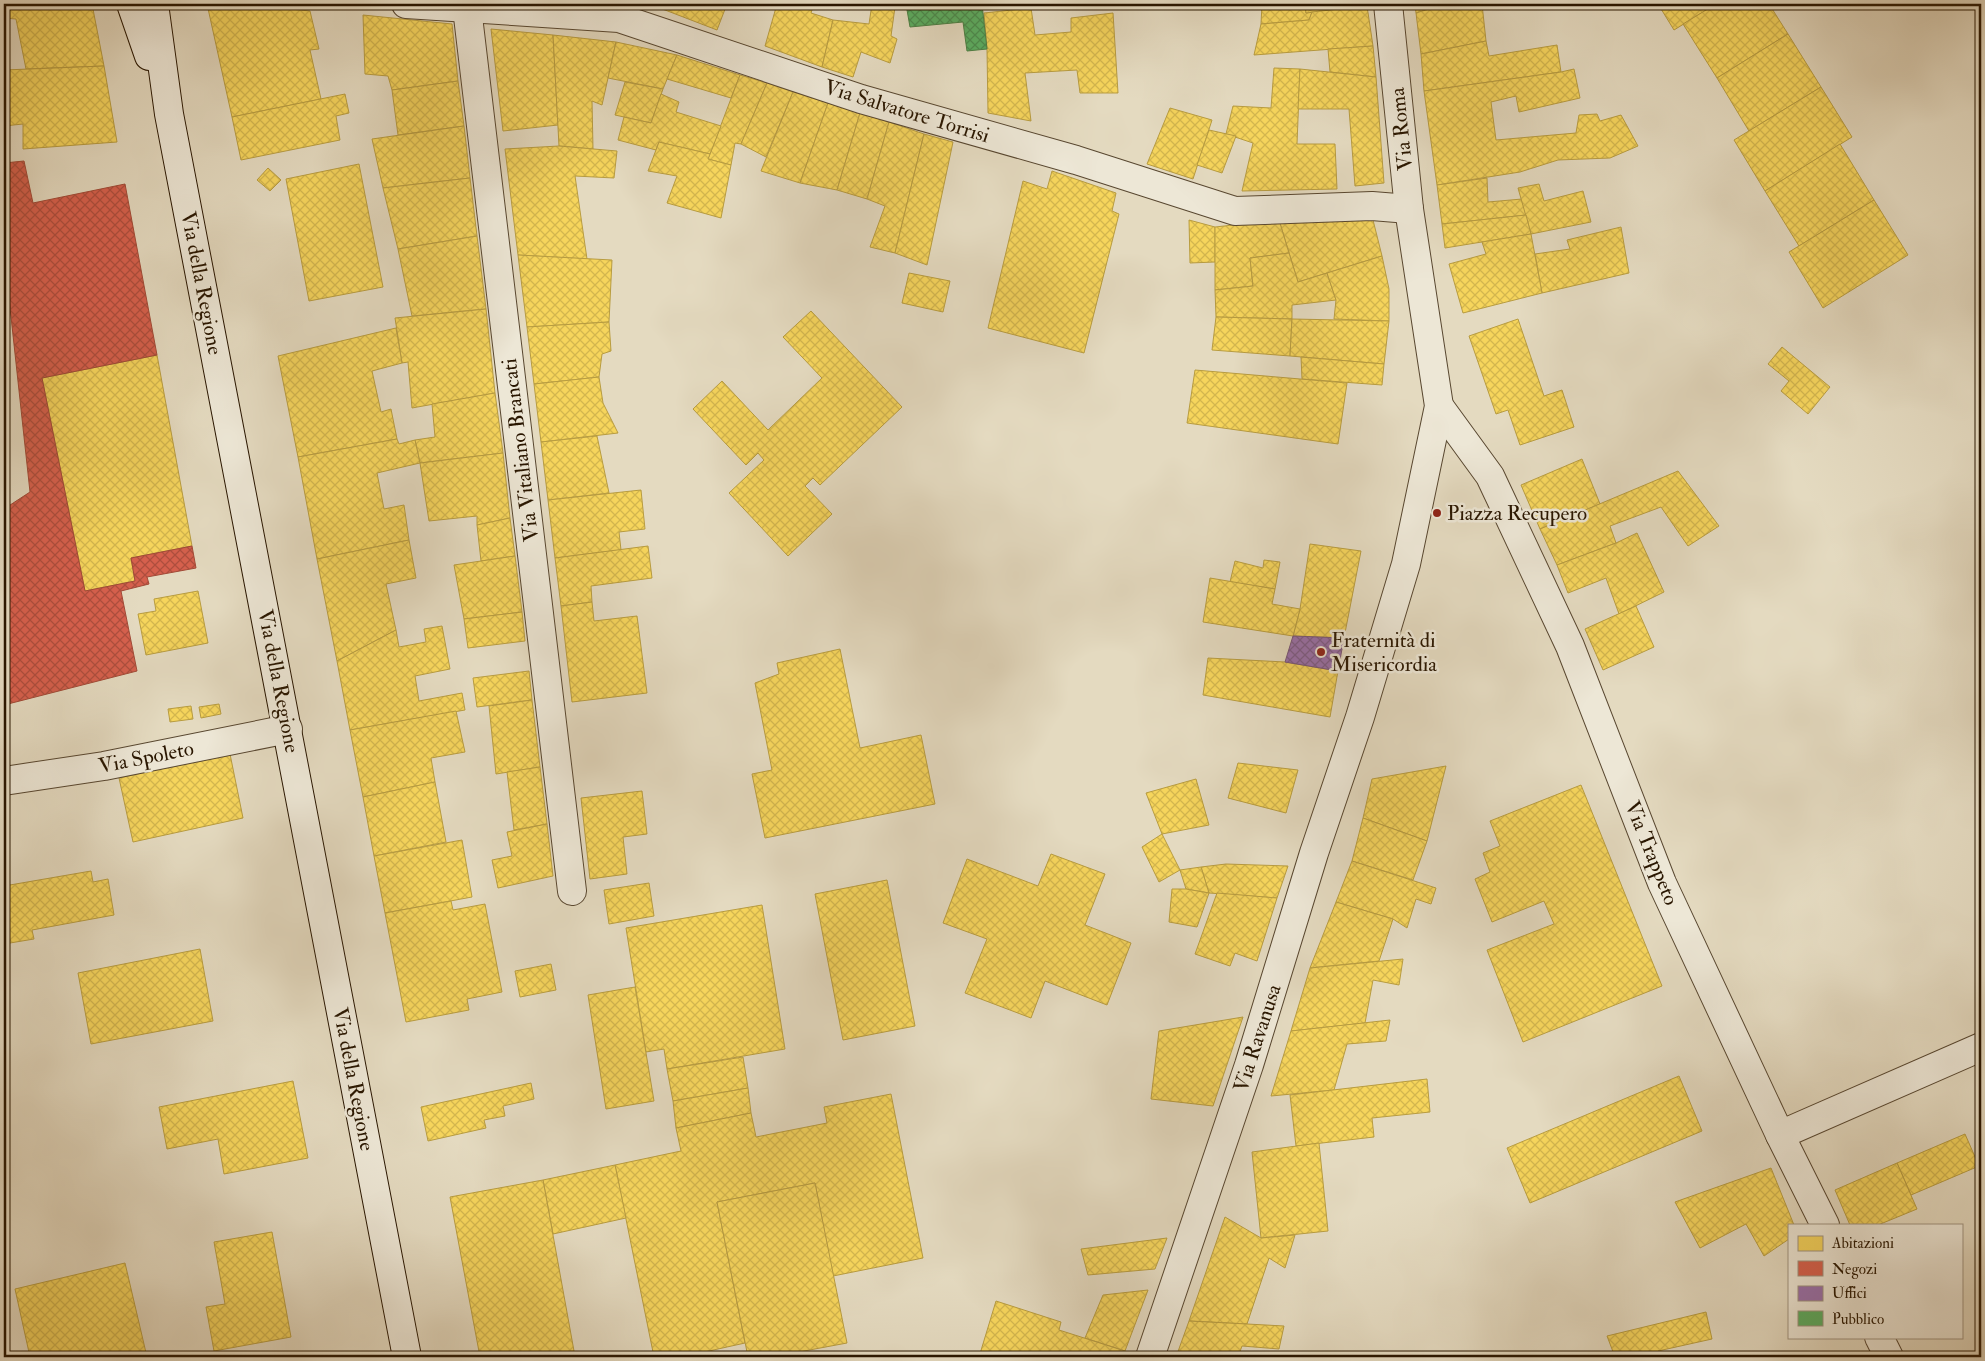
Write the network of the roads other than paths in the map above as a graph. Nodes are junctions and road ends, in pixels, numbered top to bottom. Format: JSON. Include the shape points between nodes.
{"nodes":[{"id":1,"x":131,"y":4,"type":"edge"},
{"id":2,"x":154,"y":4,"type":"edge"},
{"id":3,"x":406,"y":4,"type":"edge"},
{"id":4,"x":1388,"y":4,"type":"edge"},
{"id":5,"x":468,"y":8,"type":"junction"},
{"id":6,"x":622,"y":11,"type":"edge"},
{"id":7,"x":170,"y":114,"type":"junction"},
{"id":8,"x":1408,"y":209,"type":"junction"},
{"id":9,"x":1439,"y":406,"type":"junction"},
{"id":10,"x":288,"y":729,"type":"junction"},
{"id":11,"x":4,"y":780,"type":"edge"},
{"id":12,"x":572,"y":891,"type":"dead end"},
{"id":13,"x":1981,"y":1047,"type":"edge"},
{"id":14,"x":1780,"y":1135,"type":"junction"},
{"id":15,"x":1824,"y":1224,"type":"edge"},
{"id":16,"x":1880,"y":1338,"type":"edge"},
{"id":17,"x":407,"y":1357,"type":"edge"},
{"id":18,"x":1150,"y":1357,"type":"edge"},
{"id":19,"x":1889,"y":1357,"type":"edge"}],
"edges":[{"from":1,"to":7,"type":"street"},
{"from":2,"to":7,"type":"street","name":"Via della Regione"},
{"from":3,"to":5,"type":"street","name":"Via Salvatore Torrisi"},
{"from":4,"to":8,"type":"street","name":"Via Roma"},
{"from":5,"to":6,"type":"street","name":"Via Salvatore Torrisi"},
{"from":5,"to":12,"type":"street","name":"Via Vitaliano Brancati"},
{"from":6,"to":8,"type":"street","name":"Via Salvatore Torrisi","via":[[861,99],[1076,160],[1236,211],[1372,206]]},
{"from":7,"to":10,"type":"street","name":"Via della Regione"},
{"from":8,"to":9,"type":"street","name":"Via Roma"},
{"from":9,"to":14,"type":"street","name":"Via Trappeto","via":[[1490,476],[1570,646],[1662,883]]},
{"from":9,"to":18,"type":"street","name":"Via Ravanusa","via":[[1406,564],[1360,717],[1249,1065]]},
{"from":10,"to":11,"type":"street","name":"Via Spoleto","via":[[104,766]]},
{"from":10,"to":17,"type":"street","name":"Via della Regione"},
{"from":13,"to":14,"type":"street"},
{"from":14,"to":15,"type":"street","name":"Via Trappeto"},
{"from":16,"to":19,"type":"street"}]}
